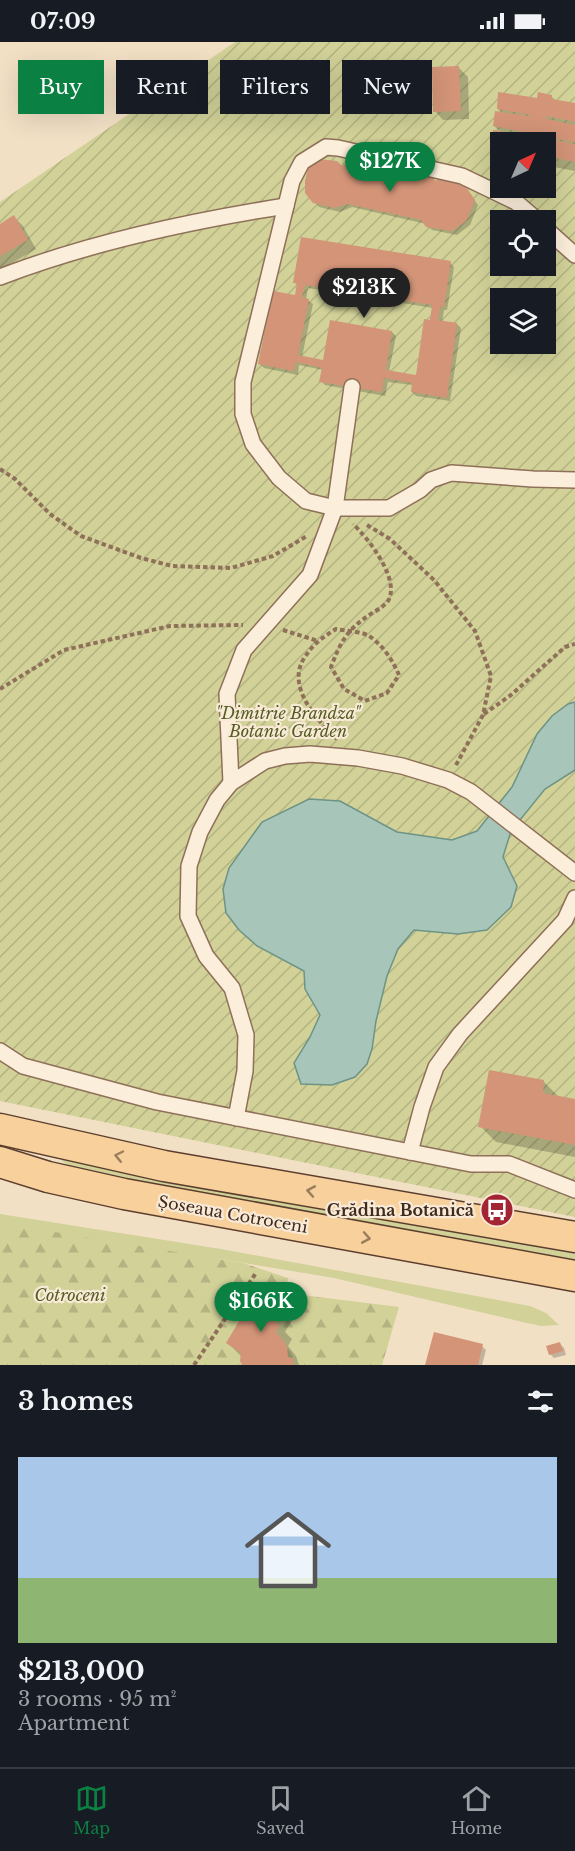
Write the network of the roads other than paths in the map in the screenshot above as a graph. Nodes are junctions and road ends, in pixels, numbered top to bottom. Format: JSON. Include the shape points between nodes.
{"nodes":[{"id":1,"x":286,"y":206,"type":"junction"},
{"id":2,"x":525,"y":210,"type":"edge"},
{"id":3,"x":556,"y":238,"type":"edge"},
{"id":4,"x":575,"y":255,"type":"edge"},
{"id":5,"x":0,"y":277,"type":"edge"},
{"id":6,"x":352,"y":387,"type":"dead end"},
{"id":7,"x":575,"y":480,"type":"edge"},
{"id":8,"x":335,"y":508,"type":"junction"},
{"id":9,"x":231,"y":783,"type":"junction"},
{"id":10,"x":575,"y":873,"type":"edge"},
{"id":11,"x":575,"y":898,"type":"edge"},
{"id":12,"x":0,"y":1051,"type":"edge"},
{"id":13,"x":236,"y":1118,"type":"junction"},
{"id":14,"x":0,"y":1129,"type":"edge"},
{"id":15,"x":410,"y":1152,"type":"junction"},
{"id":16,"x":0,"y":1162,"type":"edge"},
{"id":17,"x":575,"y":1190,"type":"edge"},
{"id":18,"x":575,"y":1238,"type":"edge"},
{"id":19,"x":569,"y":1279,"type":"edge"}],
"edges":[{"from":1,"to":2,"type":"street","via":[[302,162],[326,147],[462,176]]},
{"from":1,"to":5,"type":"street","via":[[125,239],[45,260]]},
{"from":1,"to":8,"type":"street","via":[[243,382],[243,414],[253,444],[279,478],[306,501]]},
{"from":3,"to":4,"type":"street"},
{"from":6,"to":8,"type":"street"},
{"from":7,"to":8,"type":"street","via":[[451,473],[432,480],[388,508]]},
{"from":8,"to":9,"type":"street","via":[[310,575],[244,650],[227,694]]},
{"from":9,"to":10,"type":"street","via":[[266,761],[285,756],[358,758],[402,766],[448,780],[471,792]]},
{"from":9,"to":13,"type":"street","via":[[200,832],[189,866],[188,916],[206,956],[232,988],[246,1035],[245,1071]]},
{"from":11,"to":15,"type":"street","via":[[565,920],[460,1034],[436,1067]]},
{"from":12,"to":13,"type":"street","via":[[23,1066],[157,1102]]},
{"from":13,"to":15,"type":"street"},
{"from":18,"to":14,"type":"main road","one_way":true,"via":[[164,1166]]},
{"from":15,"to":17,"type":"street","via":[[471,1164],[509,1164]]},
{"from":16,"to":19,"type":"main road","name":"Șoseaua Cotroceni","one_way":true,"via":[[124,1194]]}]}
